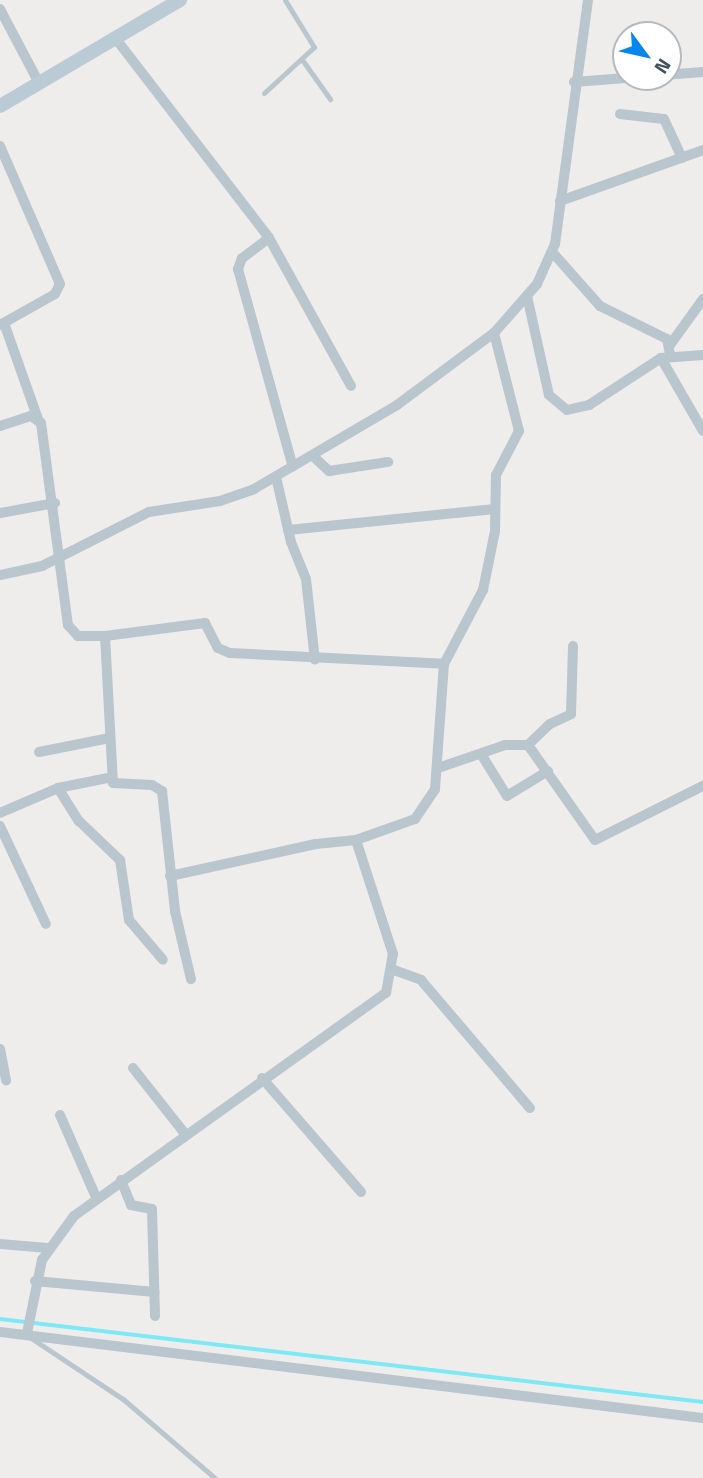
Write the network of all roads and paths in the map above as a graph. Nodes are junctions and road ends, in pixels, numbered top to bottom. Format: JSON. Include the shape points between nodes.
{"nodes":[{"id":1,"x":180,"y":0,"type":"edge"},
{"id":2,"x":285,"y":0,"type":"edge"},
{"id":3,"x":588,"y":0,"type":"edge"},
{"id":4,"x":0,"y":9,"type":"edge"},
{"id":5,"x":116,"y":39,"type":"junction"},
{"id":6,"x":303,"y":61,"type":"junction"},
{"id":7,"x":703,"y":72,"type":"edge"},
{"id":8,"x":574,"y":82,"type":"junction"},
{"id":9,"x":39,"y":83,"type":"junction"},
{"id":10,"x":264,"y":93,"type":"dead end"},
{"id":11,"x":330,"y":99,"type":"dead end"},
{"id":12,"x":0,"y":106,"type":"edge"},
{"id":13,"x":620,"y":114,"type":"dead end"},
{"id":14,"x":0,"y":146,"type":"edge"},
{"id":15,"x":703,"y":150,"type":"edge"},
{"id":16,"x":682,"y":158,"type":"junction"},
{"id":17,"x":560,"y":201,"type":"junction"},
{"id":18,"x":268,"y":237,"type":"junction"},
{"id":19,"x":553,"y":253,"type":"junction"},
{"id":20,"x":527,"y":296,"type":"junction"},
{"id":21,"x":703,"y":299,"type":"edge"},
{"id":22,"x":2,"y":324,"type":"edge"},
{"id":23,"x":494,"y":333,"type":"junction"},
{"id":24,"x":667,"y":353,"type":"junction"},
{"id":25,"x":703,"y":355,"type":"edge"},
{"id":26,"x":351,"y":386,"type":"dead end"},
{"id":27,"x":38,"y":419,"type":"junction"},
{"id":28,"x":0,"y":426,"type":"edge"},
{"id":29,"x":703,"y":431,"type":"edge"},
{"id":30,"x":314,"y":457,"type":"junction"},
{"id":31,"x":388,"y":462,"type":"dead end"},
{"id":32,"x":293,"y":467,"type":"junction"},
{"id":33,"x":276,"y":477,"type":"junction"},
{"id":34,"x":55,"y":503,"type":"junction"},
{"id":35,"x":495,"y":509,"type":"junction"},
{"id":36,"x":0,"y":513,"type":"edge"},
{"id":37,"x":288,"y":530,"type":"junction"},
{"id":38,"x":61,"y":557,"type":"junction"},
{"id":39,"x":1,"y":573,"type":"edge"},
{"id":40,"x":105,"y":636,"type":"junction"},
{"id":41,"x":573,"y":646,"type":"dead end"},
{"id":42,"x":315,"y":660,"type":"junction"},
{"id":43,"x":444,"y":664,"type":"junction"},
{"id":44,"x":110,"y":738,"type":"junction"},
{"id":45,"x":528,"y":745,"type":"junction"},
{"id":46,"x":39,"y":752,"type":"dead end"},
{"id":47,"x":481,"y":754,"type":"junction"},
{"id":48,"x":438,"y":768,"type":"junction"},
{"id":49,"x":548,"y":771,"type":"junction"},
{"id":50,"x":112,"y":777,"type":"junction"},
{"id":51,"x":703,"y":786,"type":"edge"},
{"id":52,"x":58,"y":788,"type":"junction"},
{"id":53,"x":0,"y":813,"type":"edge"},
{"id":54,"x":0,"y":826,"type":"edge"},
{"id":55,"x":356,"y":841,"type":"junction"},
{"id":56,"x":170,"y":876,"type":"junction"},
{"id":57,"x":46,"y":925,"type":"dead end"},
{"id":58,"x":163,"y":960,"type":"dead end"},
{"id":59,"x":394,"y":970,"type":"junction"},
{"id":60,"x":191,"y":979,"type":"dead end"},
{"id":61,"x":0,"y":1049,"type":"edge"},
{"id":62,"x":133,"y":1068,"type":"dead end"},
{"id":63,"x":262,"y":1079,"type":"junction"},
{"id":64,"x":6,"y":1080,"type":"dead end"},
{"id":65,"x":530,"y":1108,"type":"dead end"},
{"id":66,"x":60,"y":1115,"type":"dead end"},
{"id":67,"x":186,"y":1135,"type":"junction"},
{"id":68,"x":121,"y":1180,"type":"junction"},
{"id":69,"x":361,"y":1192,"type":"dead end"},
{"id":70,"x":96,"y":1197,"type":"junction"},
{"id":71,"x":0,"y":1244,"type":"edge"},
{"id":72,"x":48,"y":1248,"type":"junction"},
{"id":73,"x":35,"y":1281,"type":"junction"},
{"id":74,"x":154,"y":1292,"type":"junction"},
{"id":75,"x":155,"y":1316,"type":"dead end"},
{"id":76,"x":28,"y":1326,"type":"junction"},
{"id":77,"x":0,"y":1332,"type":"edge"},
{"id":78,"x":703,"y":1418,"type":"edge"},
{"id":79,"x":215,"y":1478,"type":"edge"}],
"edges":[{"from":1,"to":5,"type":"main road"},
{"from":2,"to":6,"type":"lane","via":[[312,41],[312,52]]},
{"from":3,"to":8,"type":"street"},
{"from":4,"to":9,"type":"street"},
{"from":5,"to":9,"type":"main road"},
{"from":5,"to":18,"type":"street"},
{"from":6,"to":10,"type":"lane"},
{"from":6,"to":11,"type":"lane"},
{"from":7,"to":8,"type":"street"},
{"from":8,"to":17,"type":"street"},
{"from":9,"to":12,"type":"main road"},
{"from":13,"to":16,"type":"street","via":[[664,119]]},
{"from":14,"to":22,"type":"street","via":[[60,285],[55,295]]},
{"from":15,"to":16,"type":"street"},
{"from":16,"to":17,"type":"street"},
{"from":17,"to":19,"type":"street"},
{"from":18,"to":26,"type":"street"},
{"from":18,"to":32,"type":"street","via":[[242,258],[238,269]]},
{"from":19,"to":20,"type":"street"},
{"from":19,"to":24,"type":"street","via":[[600,306],[663,336]]},
{"from":20,"to":23,"type":"street"},
{"from":20,"to":24,"type":"street","via":[[549,395],[559,407],[589,405]]},
{"from":21,"to":24,"type":"street"},
{"from":22,"to":27,"type":"street"},
{"from":23,"to":30,"type":"street","via":[[446,372]]},
{"from":23,"to":35,"type":"street","via":[[519,431],[496,475]]},
{"from":24,"to":25,"type":"street"},
{"from":24,"to":29,"type":"street"},
{"from":27,"to":28,"type":"street"},
{"from":27,"to":34,"type":"street"},
{"from":30,"to":31,"type":"street","via":[[329,471]]},
{"from":30,"to":32,"type":"street"},
{"from":32,"to":33,"type":"street"},
{"from":33,"to":37,"type":"street"},
{"from":33,"to":38,"type":"street","via":[[220,501],[135,517]]},
{"from":34,"to":36,"type":"street"},
{"from":34,"to":38,"type":"street"},
{"from":35,"to":37,"type":"street"},
{"from":35,"to":43,"type":"street","via":[[483,590]]},
{"from":37,"to":42,"type":"street","via":[[306,579]]},
{"from":38,"to":39,"type":"street"},
{"from":38,"to":40,"type":"street","via":[[69,629],[78,636]]},
{"from":40,"to":42,"type":"street","via":[[205,623],[223,651]]},
{"from":40,"to":44,"type":"street"},
{"from":41,"to":45,"type":"street","via":[[572,711]]},
{"from":42,"to":43,"type":"street"},
{"from":43,"to":48,"type":"street"},
{"from":44,"to":46,"type":"street"},
{"from":44,"to":50,"type":"street"},
{"from":45,"to":47,"type":"street","via":[[505,745]]},
{"from":45,"to":49,"type":"street"},
{"from":47,"to":48,"type":"street"},
{"from":47,"to":49,"type":"street","via":[[507,796]]},
{"from":48,"to":55,"type":"street","via":[[433,798],[420,816]]},
{"from":49,"to":51,"type":"street","via":[[595,840]]},
{"from":50,"to":52,"type":"street"},
{"from":50,"to":56,"type":"street","via":[[118,787],[152,785],[162,791]]},
{"from":52,"to":53,"type":"street"},
{"from":52,"to":58,"type":"street","via":[[79,821],[120,860],[129,920]]},
{"from":54,"to":57,"type":"street"},
{"from":55,"to":56,"type":"street","via":[[316,844]]},
{"from":55,"to":59,"type":"street"},
{"from":56,"to":60,"type":"street"},
{"from":59,"to":63,"type":"street","via":[[380,1001]]},
{"from":59,"to":65,"type":"street","via":[[421,980]]},
{"from":61,"to":64,"type":"street"},
{"from":62,"to":67,"type":"street"},
{"from":63,"to":67,"type":"street"},
{"from":63,"to":69,"type":"street"},
{"from":66,"to":70,"type":"street"},
{"from":67,"to":68,"type":"street"},
{"from":68,"to":70,"type":"street"},
{"from":68,"to":74,"type":"street","via":[[131,1205],[152,1209]]},
{"from":70,"to":72,"type":"street"},
{"from":71,"to":72,"type":"street"},
{"from":72,"to":73,"type":"street"},
{"from":73,"to":74,"type":"street"},
{"from":73,"to":76,"type":"street"},
{"from":74,"to":75,"type":"street"},
{"from":76,"to":77,"type":"street"},
{"from":76,"to":78,"type":"street"},
{"from":76,"to":79,"type":"lane","via":[[59,1361],[123,1399]]}]}
